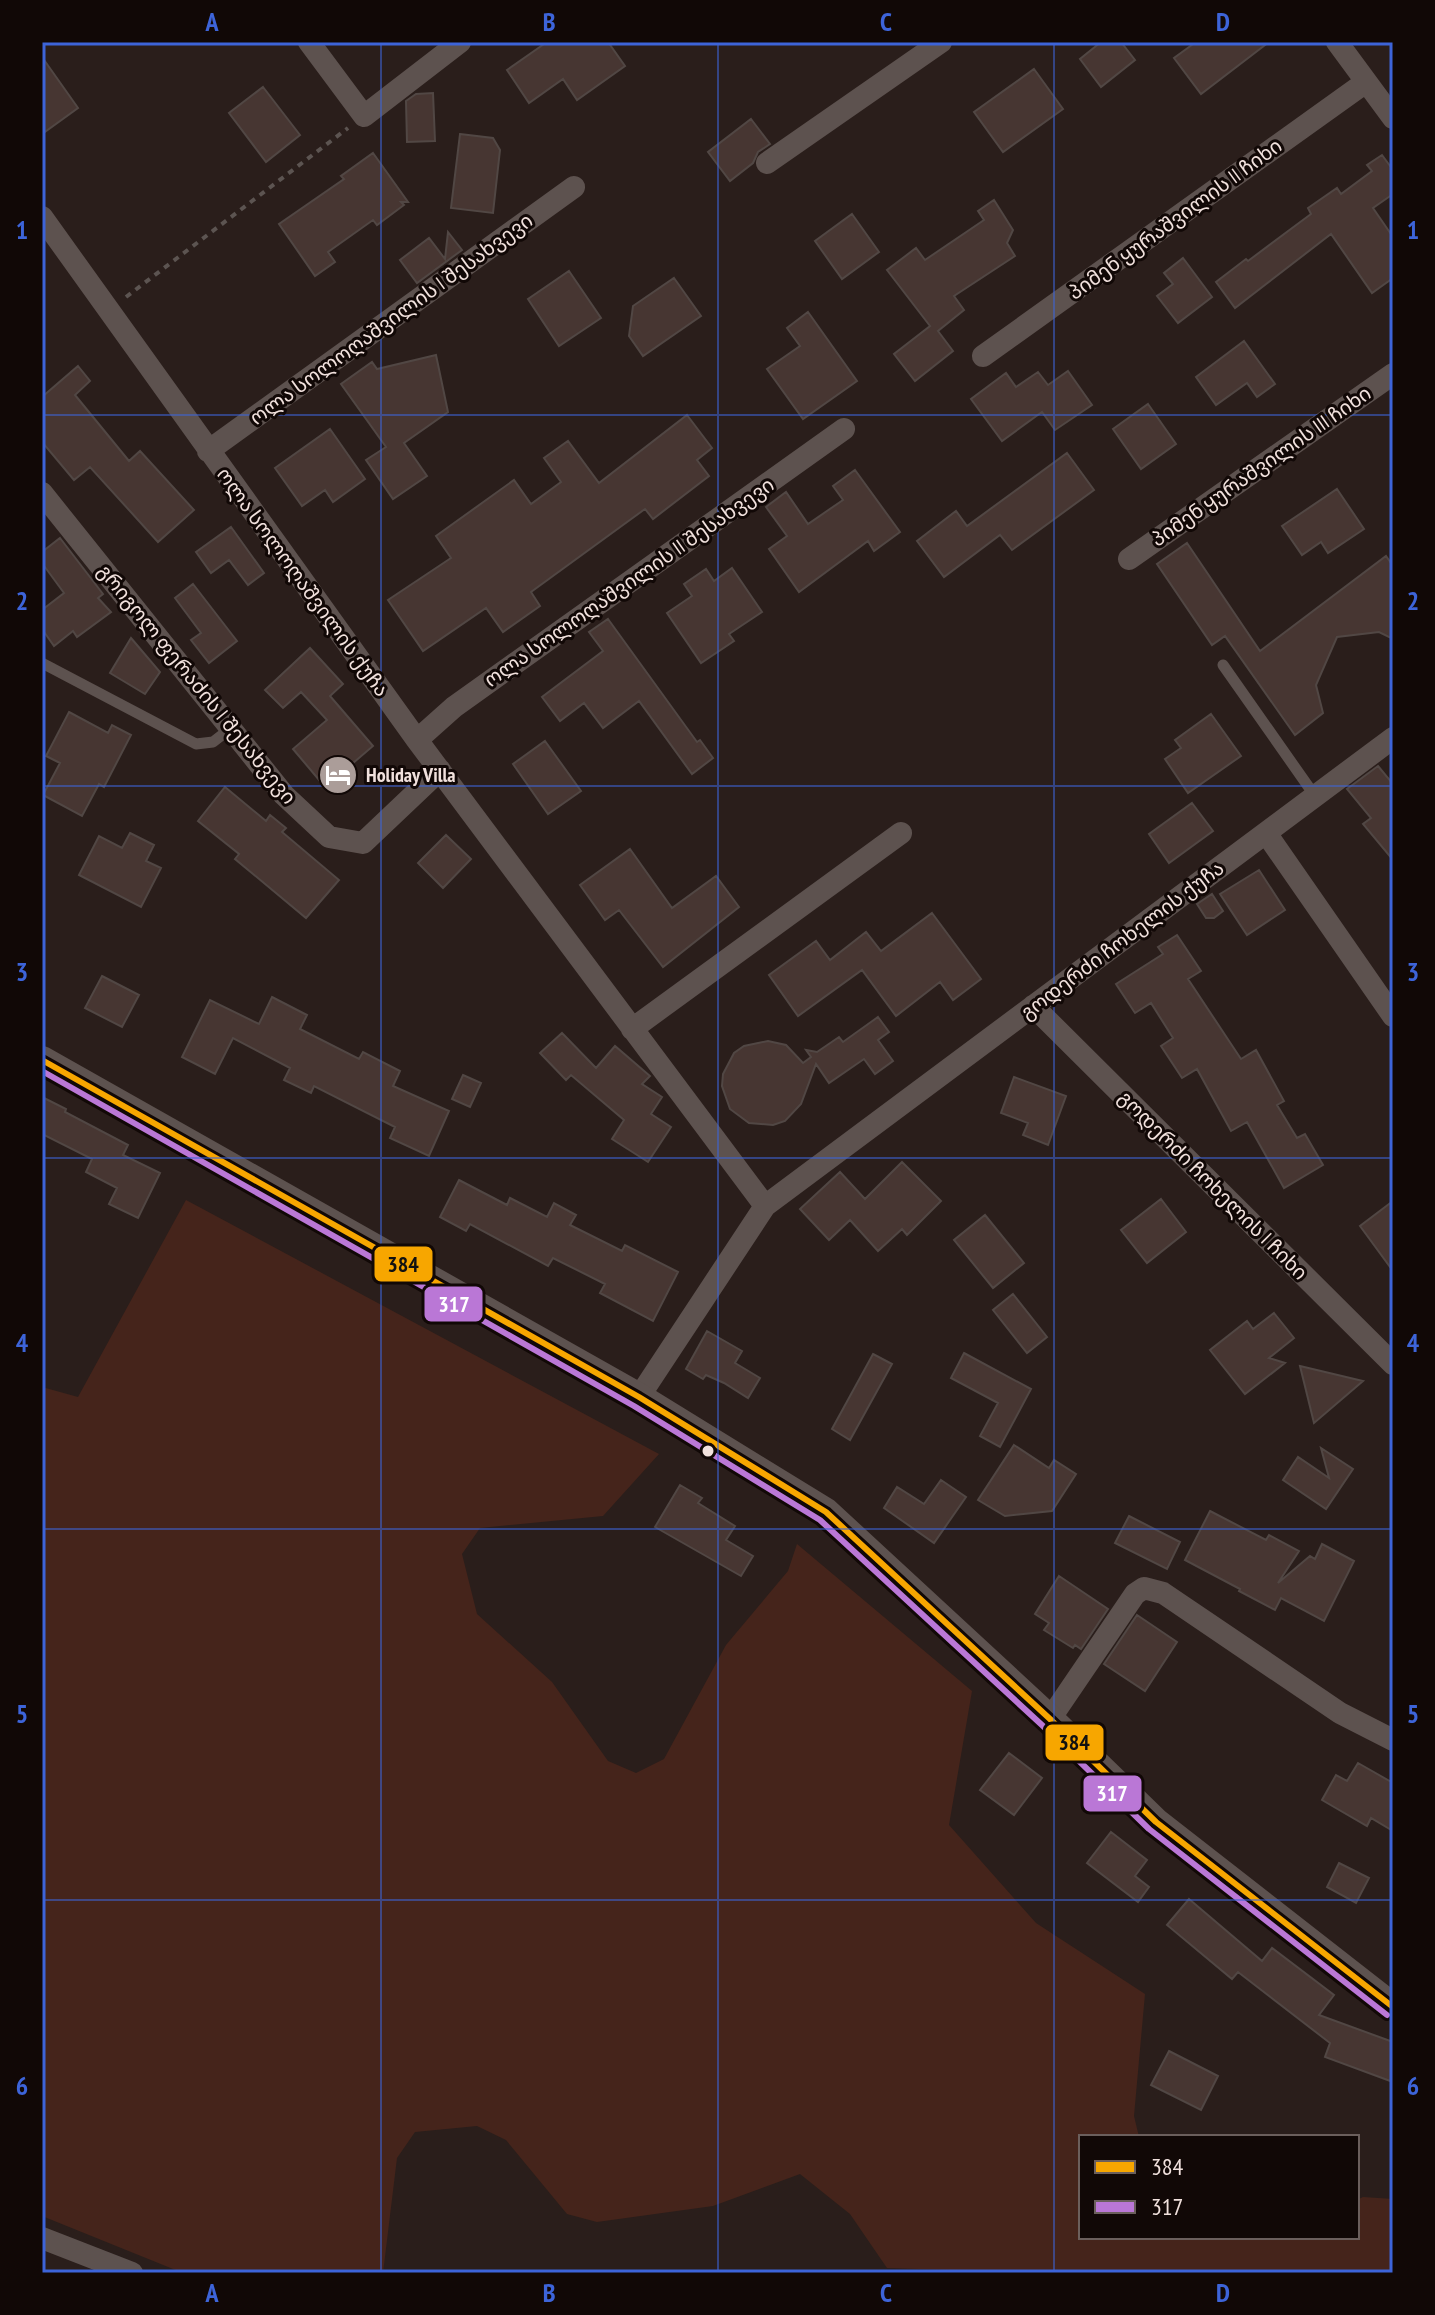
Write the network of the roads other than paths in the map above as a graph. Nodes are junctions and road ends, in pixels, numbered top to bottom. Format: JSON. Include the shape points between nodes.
{"nodes":[{"id":1,"x":309,"y":42,"type":"edge"},
{"id":2,"x":460,"y":42,"type":"edge"},
{"id":3,"x":941,"y":42,"type":"edge"},
{"id":4,"x":1337,"y":42,"type":"edge"},
{"id":5,"x":1366,"y":82,"type":"junction"},
{"id":6,"x":1393,"y":118,"type":"edge"},
{"id":7,"x":767,"y":163,"type":"dead end"},
{"id":8,"x":574,"y":187,"type":"dead end"},
{"id":9,"x":42,"y":217,"type":"edge"},
{"id":10,"x":983,"y":356,"type":"dead end"},
{"id":11,"x":1393,"y":374,"type":"edge"},
{"id":12,"x":844,"y":429,"type":"dead end"},
{"id":13,"x":208,"y":451,"type":"junction"},
{"id":14,"x":42,"y":493,"type":"edge"},
{"id":15,"x":1129,"y":559,"type":"dead end"},
{"id":16,"x":42,"y":663,"type":"edge"},
{"id":17,"x":1223,"y":665,"type":"dead end"},
{"id":18,"x":231,"y":728,"type":"junction"},
{"id":19,"x":1393,"y":738,"type":"edge"},
{"id":20,"x":417,"y":740,"type":"junction"},
{"id":21,"x":440,"y":770,"type":"junction"},
{"id":22,"x":1315,"y":796,"type":"junction"},
{"id":23,"x":901,"y":833,"type":"dead end"},
{"id":24,"x":1266,"y":833,"type":"junction"},
{"id":25,"x":1033,"y":1006,"type":"junction"},
{"id":26,"x":1393,"y":1016,"type":"edge"},
{"id":27,"x":632,"y":1029,"type":"junction"},
{"id":28,"x":42,"y":1060,"type":"edge"},
{"id":29,"x":765,"y":1206,"type":"junction"},
{"id":30,"x":1393,"y":1364,"type":"edge"},
{"id":31,"x":639,"y":1397,"type":"junction"},
{"id":32,"x":1050,"y":1719,"type":"junction"},
{"id":33,"x":1393,"y":1740,"type":"edge"},
{"id":34,"x":1393,"y":2007,"type":"edge"},
{"id":35,"x":42,"y":2238,"type":"edge"},
{"id":36,"x":132,"y":2273,"type":"edge"}],
"edges":[{"from":1,"to":2,"type":"street","via":[[364,116]]},
{"from":3,"to":7,"type":"street"},
{"from":4,"to":5,"type":"street"},
{"from":5,"to":6,"type":"street"},
{"from":5,"to":10,"type":"street","name":"პიმენ ყურაშვილის II ჩიხი"},
{"from":8,"to":13,"type":"street","name":"ოლა სოლოღაშვილის I შესახვევი"},
{"from":9,"to":13,"type":"street","name":"ოლა სოლოღაშვილის ქუჩა"},
{"from":11,"to":15,"type":"street","name":"პიმენ ყურაშვილის III ჩიხი"},
{"from":12,"to":20,"type":"street","name":"ოლა სოლოღაშვილის II შესახვევი","via":[[454,707]]},
{"from":13,"to":20,"type":"street","name":"ოლა სოლოღაშვილის ქუჩა"},
{"from":14,"to":18,"type":"street","name":"გრიგოლ ფერაძის I შესახვევი"},
{"from":16,"to":18,"type":"lane","via":[[196,744],[213,742]]},
{"from":17,"to":22,"type":"lane"},
{"from":18,"to":21,"type":"street","name":"გრიგოლ ფერაძის I შესახვევი","via":[[284,795],[329,837],[363,843]]},
{"from":19,"to":22,"type":"street","name":"გოდერძი ჩოხელის ქუჩა"},
{"from":20,"to":21,"type":"street","name":"ოლა სოლოღაშვილის ქუჩა"},
{"from":21,"to":27,"type":"street","name":"ოლა სოლოღაშვილის ქუჩა"},
{"from":22,"to":24,"type":"street","name":"გოდერძი ჩოხელის ქუჩა"},
{"from":23,"to":27,"type":"street"},
{"from":24,"to":25,"type":"street","name":"გოდერძი ჩოხელის ქუჩა"},
{"from":24,"to":26,"type":"street"},
{"from":25,"to":29,"type":"street","name":"გოდერძი ჩოხელის ქუჩა"},
{"from":25,"to":30,"type":"street","name":"გოდერძი ჩოხელის I ჩიხი"},
{"from":27,"to":29,"type":"street","name":"ოლა სოლოღაშვილის ქუჩა"},
{"from":28,"to":31,"type":"street"},
{"from":29,"to":31,"type":"street","name":"გოდერძი ჩოხელის ქუჩა"},
{"from":31,"to":32,"type":"street","via":[[826,1512]]},
{"from":32,"to":33,"type":"street","via":[[1144,1588],[1163,1593],[1340,1713]]},
{"from":32,"to":34,"type":"street","via":[[1156,1822]]},
{"from":35,"to":36,"type":"street"}]}
